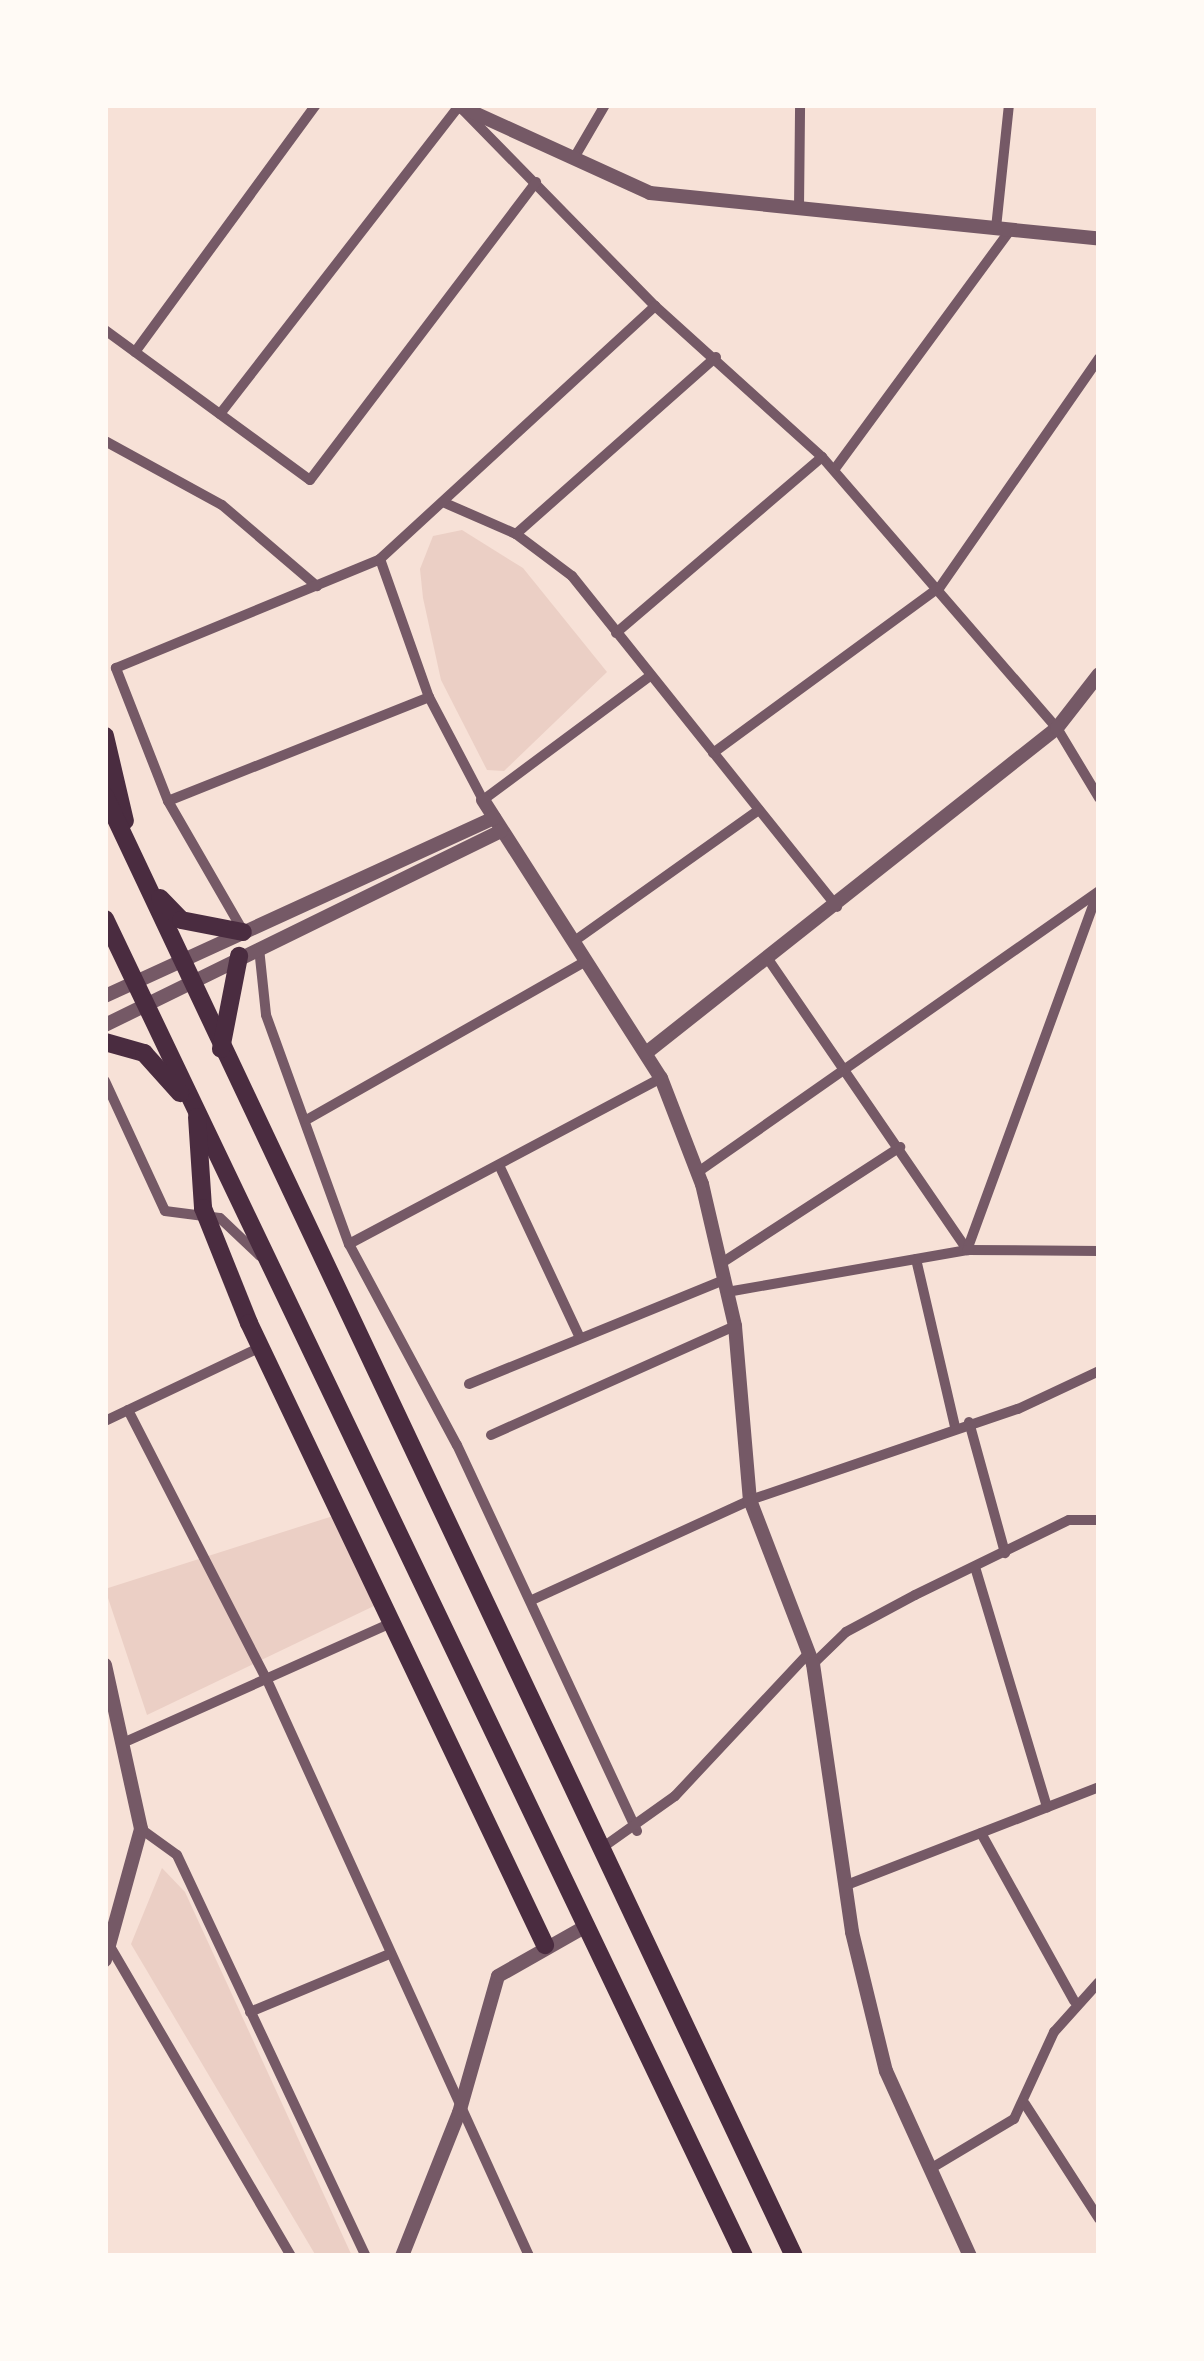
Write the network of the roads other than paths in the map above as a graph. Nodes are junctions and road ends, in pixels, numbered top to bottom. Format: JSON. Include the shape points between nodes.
{"nodes":[{"id":1,"x":316,"y":105,"type":"edge"},
{"id":2,"x":458,"y":105,"type":"edge"},
{"id":3,"x":605,"y":105,"type":"edge"},
{"id":4,"x":800,"y":105,"type":"edge"},
{"id":5,"x":1009,"y":105,"type":"edge"},
{"id":6,"x":574,"y":158,"type":"junction"},
{"id":7,"x":536,"y":182,"type":"junction"},
{"id":8,"x":799,"y":208,"type":"junction"},
{"id":9,"x":1003,"y":228,"type":"junction"},
{"id":10,"x":1099,"y":238,"type":"edge"},
{"id":11,"x":654,"y":306,"type":"junction"},
{"id":12,"x":105,"y":330,"type":"edge"},
{"id":13,"x":135,"y":352,"type":"junction"},
{"id":14,"x":716,"y":357,"type":"junction"},
{"id":15,"x":1099,"y":358,"type":"edge"},
{"id":16,"x":220,"y":414,"type":"junction"},
{"id":17,"x":105,"y":441,"type":"edge"},
{"id":18,"x":822,"y":456,"type":"junction"},
{"id":19,"x":834,"y":470,"type":"junction"},
{"id":20,"x":445,"y":503,"type":"junction"},
{"id":21,"x":516,"y":534,"type":"junction"},
{"id":22,"x":380,"y":558,"type":"junction"},
{"id":23,"x":317,"y":586,"type":"junction"},
{"id":24,"x":940,"y":588,"type":"junction"},
{"id":25,"x":616,"y":634,"type":"junction"},
{"id":26,"x":1099,"y":674,"type":"edge"},
{"id":27,"x":650,"y":676,"type":"junction"},
{"id":28,"x":429,"y":697,"type":"junction"},
{"id":29,"x":1056,"y":728,"type":"junction"},
{"id":30,"x":105,"y":736,"type":"edge"},
{"id":31,"x":712,"y":753,"type":"junction"},
{"id":32,"x":105,"y":796,"type":"edge"},
{"id":33,"x":1099,"y":798,"type":"edge"},
{"id":34,"x":482,"y":800,"type":"junction"},
{"id":35,"x":168,"y":801,"type":"junction"},
{"id":36,"x":758,"y":810,"type":"junction"},
{"id":37,"x":497,"y":825,"type":"junction"},
{"id":38,"x":136,"y":865,"type":"junction"},
{"id":39,"x":1099,"y":892,"type":"edge"},
{"id":40,"x":837,"y":907,"type":"junction"},
{"id":41,"x":105,"y":919,"type":"edge"},
{"id":42,"x":243,"y":932,"type":"junction"},
{"id":43,"x":573,"y":942,"type":"junction"},
{"id":44,"x":259,"y":948,"type":"junction"},
{"id":45,"x":239,"y":956,"type":"junction"},
{"id":46,"x":768,"y":959,"type":"junction"},
{"id":47,"x":586,"y":961,"type":"junction"},
{"id":48,"x":187,"y":970,"type":"junction"},
{"id":49,"x":136,"y":982,"type":"junction"},
{"id":50,"x":105,"y":996,"type":"edge"},
{"id":51,"x":146,"y":1007,"type":"junction"},
{"id":52,"x":105,"y":1025,"type":"edge"},
{"id":53,"x":105,"y":1042,"type":"edge"},
{"id":54,"x":221,"y":1049,"type":"junction"},
{"id":55,"x":646,"y":1053,"type":"junction"},
{"id":56,"x":851,"y":1070,"type":"junction"},
{"id":57,"x":661,"y":1078,"type":"junction"},
{"id":58,"x":105,"y":1081,"type":"edge"},
{"id":59,"x":197,"y":1111,"type":"junction"},
{"id":60,"x":308,"y":1119,"type":"junction"},
{"id":61,"x":900,"y":1148,"type":"junction"},
{"id":62,"x":499,"y":1165,"type":"junction"},
{"id":63,"x":698,"y":1172,"type":"junction"},
{"id":64,"x":206,"y":1216,"type":"junction"},
{"id":65,"x":348,"y":1244,"type":"junction"},
{"id":66,"x":967,"y":1250,"type":"junction"},
{"id":67,"x":1099,"y":1251,"type":"edge"},
{"id":68,"x":916,"y":1259,"type":"junction"},
{"id":69,"x":280,"y":1279,"type":"junction"},
{"id":70,"x":724,"y":1279,"type":"junction"},
{"id":71,"x":734,"y":1326,"type":"junction"},
{"id":72,"x":579,"y":1336,"type":"junction"},
{"id":73,"x":261,"y":1347,"type":"junction"},
{"id":74,"x":1099,"y":1371,"type":"edge"},
{"id":75,"x":469,"y":1384,"type":"dead end"},
{"id":76,"x":128,"y":1410,"type":"junction"},
{"id":77,"x":105,"y":1422,"type":"edge"},
{"id":78,"x":969,"y":1422,"type":"junction"},
{"id":79,"x":955,"y":1426,"type":"junction"},
{"id":80,"x":491,"y":1434,"type":"dead end"},
{"id":81,"x":750,"y":1500,"type":"junction"},
{"id":82,"x":1099,"y":1520,"type":"edge"},
{"id":83,"x":1006,"y":1553,"type":"junction"},
{"id":84,"x":976,"y":1567,"type":"junction"},
{"id":85,"x":532,"y":1600,"type":"junction"},
{"id":86,"x":393,"y":1622,"type":"junction"},
{"id":87,"x":811,"y":1659,"type":"junction"},
{"id":88,"x":105,"y":1665,"type":"edge"},
{"id":89,"x":267,"y":1680,"type":"junction"},
{"id":90,"x":125,"y":1742,"type":"junction"},
{"id":91,"x":1099,"y":1787,"type":"edge"},
{"id":92,"x":1047,"y":1807,"type":"junction"},
{"id":93,"x":141,"y":1829,"type":"junction"},
{"id":94,"x":637,"y":1830,"type":"junction"},
{"id":95,"x":980,"y":1833,"type":"junction"},
{"id":96,"x":598,"y":1850,"type":"junction"},
{"id":97,"x":844,"y":1886,"type":"junction"},
{"id":98,"x":588,"y":1925,"type":"junction"},
{"id":99,"x":545,"y":1945,"type":"junction"},
{"id":100,"x":108,"y":1954,"type":"edge"},
{"id":101,"x":387,"y":1955,"type":"junction"},
{"id":102,"x":1099,"y":1982,"type":"edge"},
{"id":103,"x":1074,"y":2001,"type":"junction"},
{"id":104,"x":250,"y":2012,"type":"junction"},
{"id":105,"x":1025,"y":2104,"type":"junction"},
{"id":106,"x":460,"y":2112,"type":"junction"},
{"id":107,"x":930,"y":2169,"type":"junction"},
{"id":108,"x":1099,"y":2220,"type":"edge"},
{"id":109,"x":292,"y":2256,"type":"edge"},
{"id":110,"x":366,"y":2256,"type":"edge"},
{"id":111,"x":402,"y":2256,"type":"edge"},
{"id":112,"x":529,"y":2256,"type":"edge"},
{"id":113,"x":744,"y":2256,"type":"edge"},
{"id":114,"x":794,"y":2256,"type":"edge"},
{"id":115,"x":970,"y":2256,"type":"edge"}],
"edges":[{"from":1,"to":13,"type":"street"},
{"from":2,"to":6,"type":"street"},
{"from":2,"to":7,"type":"street"},
{"from":2,"to":16,"type":"street"},
{"from":3,"to":6,"type":"street"},
{"from":4,"to":8,"type":"street"},
{"from":5,"to":9,"type":"street"},
{"from":6,"to":8,"type":"street","via":[[650,193]]},
{"from":7,"to":11,"type":"street"},
{"from":7,"to":16,"type":"street","via":[[310,480]]},
{"from":8,"to":9,"type":"street"},
{"from":9,"to":10,"type":"street"},
{"from":9,"to":19,"type":"street"},
{"from":11,"to":14,"type":"street"},
{"from":11,"to":20,"type":"street"},
{"from":12,"to":13,"type":"street"},
{"from":13,"to":16,"type":"street"},
{"from":14,"to":18,"type":"street"},
{"from":14,"to":21,"type":"street"},
{"from":15,"to":24,"type":"street"},
{"from":17,"to":23,"type":"street","via":[[222,506]]},
{"from":18,"to":19,"type":"street"},
{"from":18,"to":25,"type":"street"},
{"from":19,"to":24,"type":"street"},
{"from":20,"to":21,"type":"street"},
{"from":20,"to":22,"type":"street"},
{"from":21,"to":25,"type":"street","via":[[572,576]]},
{"from":22,"to":23,"type":"street"},
{"from":22,"to":28,"type":"street"},
{"from":23,"to":35,"type":"street","via":[[116,668]]},
{"from":24,"to":29,"type":"street"},
{"from":24,"to":31,"type":"street"},
{"from":25,"to":27,"type":"street"},
{"from":26,"to":29,"type":"street"},
{"from":27,"to":31,"type":"street"},
{"from":27,"to":34,"type":"street"},
{"from":28,"to":34,"type":"street"},
{"from":28,"to":35,"type":"street"},
{"from":29,"to":33,"type":"street"},
{"from":29,"to":40,"type":"street"},
{"from":30,"to":38,"type":"main road"},
{"from":31,"to":36,"type":"street"},
{"from":32,"to":38,"type":"main road"},
{"from":34,"to":37,"type":"street"},
{"from":35,"to":42,"type":"street"},
{"from":36,"to":40,"type":"street"},
{"from":36,"to":43,"type":"street"},
{"from":37,"to":42,"type":"street"},
{"from":37,"to":43,"type":"street"},
{"from":37,"to":44,"type":"street"},
{"from":38,"to":42,"type":"main road","via":[[181,920]]},
{"from":38,"to":48,"type":"main road"},
{"from":39,"to":56,"type":"street"},
{"from":39,"to":66,"type":"street"},
{"from":40,"to":46,"type":"street"},
{"from":41,"to":49,"type":"main road"},
{"from":42,"to":48,"type":"street"},
{"from":43,"to":47,"type":"street"},
{"from":44,"to":45,"type":"street"},
{"from":44,"to":60,"type":"street","via":[[266,1015]]},
{"from":45,"to":48,"type":"street"},
{"from":45,"to":54,"type":"main road"},
{"from":46,"to":55,"type":"street"},
{"from":46,"to":56,"type":"street"},
{"from":47,"to":55,"type":"street"},
{"from":47,"to":60,"type":"street"},
{"from":48,"to":49,"type":"street"},
{"from":48,"to":51,"type":"street"},
{"from":48,"to":54,"type":"main road"},
{"from":49,"to":50,"type":"street"},
{"from":49,"to":51,"type":"main road"},
{"from":51,"to":52,"type":"street"},
{"from":51,"to":59,"type":"main road"},
{"from":53,"to":59,"type":"main road","via":[[144,1054]]},
{"from":54,"to":96,"type":"main road"},
{"from":55,"to":57,"type":"street"},
{"from":56,"to":61,"type":"street"},
{"from":56,"to":63,"type":"street"},
{"from":57,"to":62,"type":"street"},
{"from":57,"to":63,"type":"street"},
{"from":58,"to":64,"type":"street","via":[[165,1211]]},
{"from":59,"to":64,"type":"main road"},
{"from":59,"to":69,"type":"main road"},
{"from":60,"to":65,"type":"street"},
{"from":61,"to":66,"type":"street"},
{"from":61,"to":70,"type":"street"},
{"from":62,"to":65,"type":"street"},
{"from":62,"to":72,"type":"street"},
{"from":63,"to":70,"type":"street"},
{"from":64,"to":69,"type":"street","via":[[232,1224]]},
{"from":64,"to":73,"type":"main road"},
{"from":65,"to":85,"type":"street"},
{"from":66,"to":67,"type":"street"},
{"from":66,"to":68,"type":"street"},
{"from":68,"to":70,"type":"street"},
{"from":68,"to":79,"type":"street"},
{"from":69,"to":98,"type":"main road"},
{"from":70,"to":71,"type":"street"},
{"from":70,"to":72,"type":"street"},
{"from":71,"to":80,"type":"street"},
{"from":71,"to":81,"type":"street"},
{"from":72,"to":75,"type":"street"},
{"from":73,"to":76,"type":"street"},
{"from":73,"to":86,"type":"main road"},
{"from":74,"to":78,"type":"street"},
{"from":76,"to":77,"type":"street"},
{"from":76,"to":89,"type":"street"},
{"from":78,"to":79,"type":"street"},
{"from":78,"to":83,"type":"street"},
{"from":79,"to":81,"type":"street"},
{"from":81,"to":85,"type":"street"},
{"from":81,"to":87,"type":"street"},
{"from":82,"to":83,"type":"street","via":[[1069,1520]]},
{"from":83,"to":84,"type":"street"},
{"from":84,"to":87,"type":"street","via":[[846,1632]]},
{"from":84,"to":92,"type":"street"},
{"from":85,"to":94,"type":"street"},
{"from":86,"to":89,"type":"street"},
{"from":86,"to":99,"type":"main road"},
{"from":87,"to":94,"type":"street"},
{"from":87,"to":97,"type":"street"},
{"from":88,"to":90,"type":"street"},
{"from":89,"to":90,"type":"street"},
{"from":89,"to":101,"type":"street"},
{"from":90,"to":93,"type":"street"},
{"from":91,"to":92,"type":"street"},
{"from":92,"to":95,"type":"street"},
{"from":93,"to":100,"type":"street"},
{"from":93,"to":104,"type":"street","via":[[177,1855]]},
{"from":94,"to":96,"type":"street"},
{"from":95,"to":97,"type":"street"},
{"from":95,"to":103,"type":"street"},
{"from":96,"to":114,"type":"main road"},
{"from":97,"to":107,"type":"street","via":[[886,2071]]},
{"from":98,"to":99,"type":"street"},
{"from":98,"to":113,"type":"main road"},
{"from":99,"to":106,"type":"street","via":[[498,1976]]},
{"from":100,"to":109,"type":"street"},
{"from":101,"to":104,"type":"street"},
{"from":101,"to":106,"type":"street"},
{"from":102,"to":103,"type":"street"},
{"from":103,"to":105,"type":"street"},
{"from":104,"to":110,"type":"street"},
{"from":105,"to":107,"type":"street"},
{"from":105,"to":108,"type":"street"},
{"from":106,"to":111,"type":"street"},
{"from":106,"to":112,"type":"street"},
{"from":107,"to":115,"type":"street"}]}
